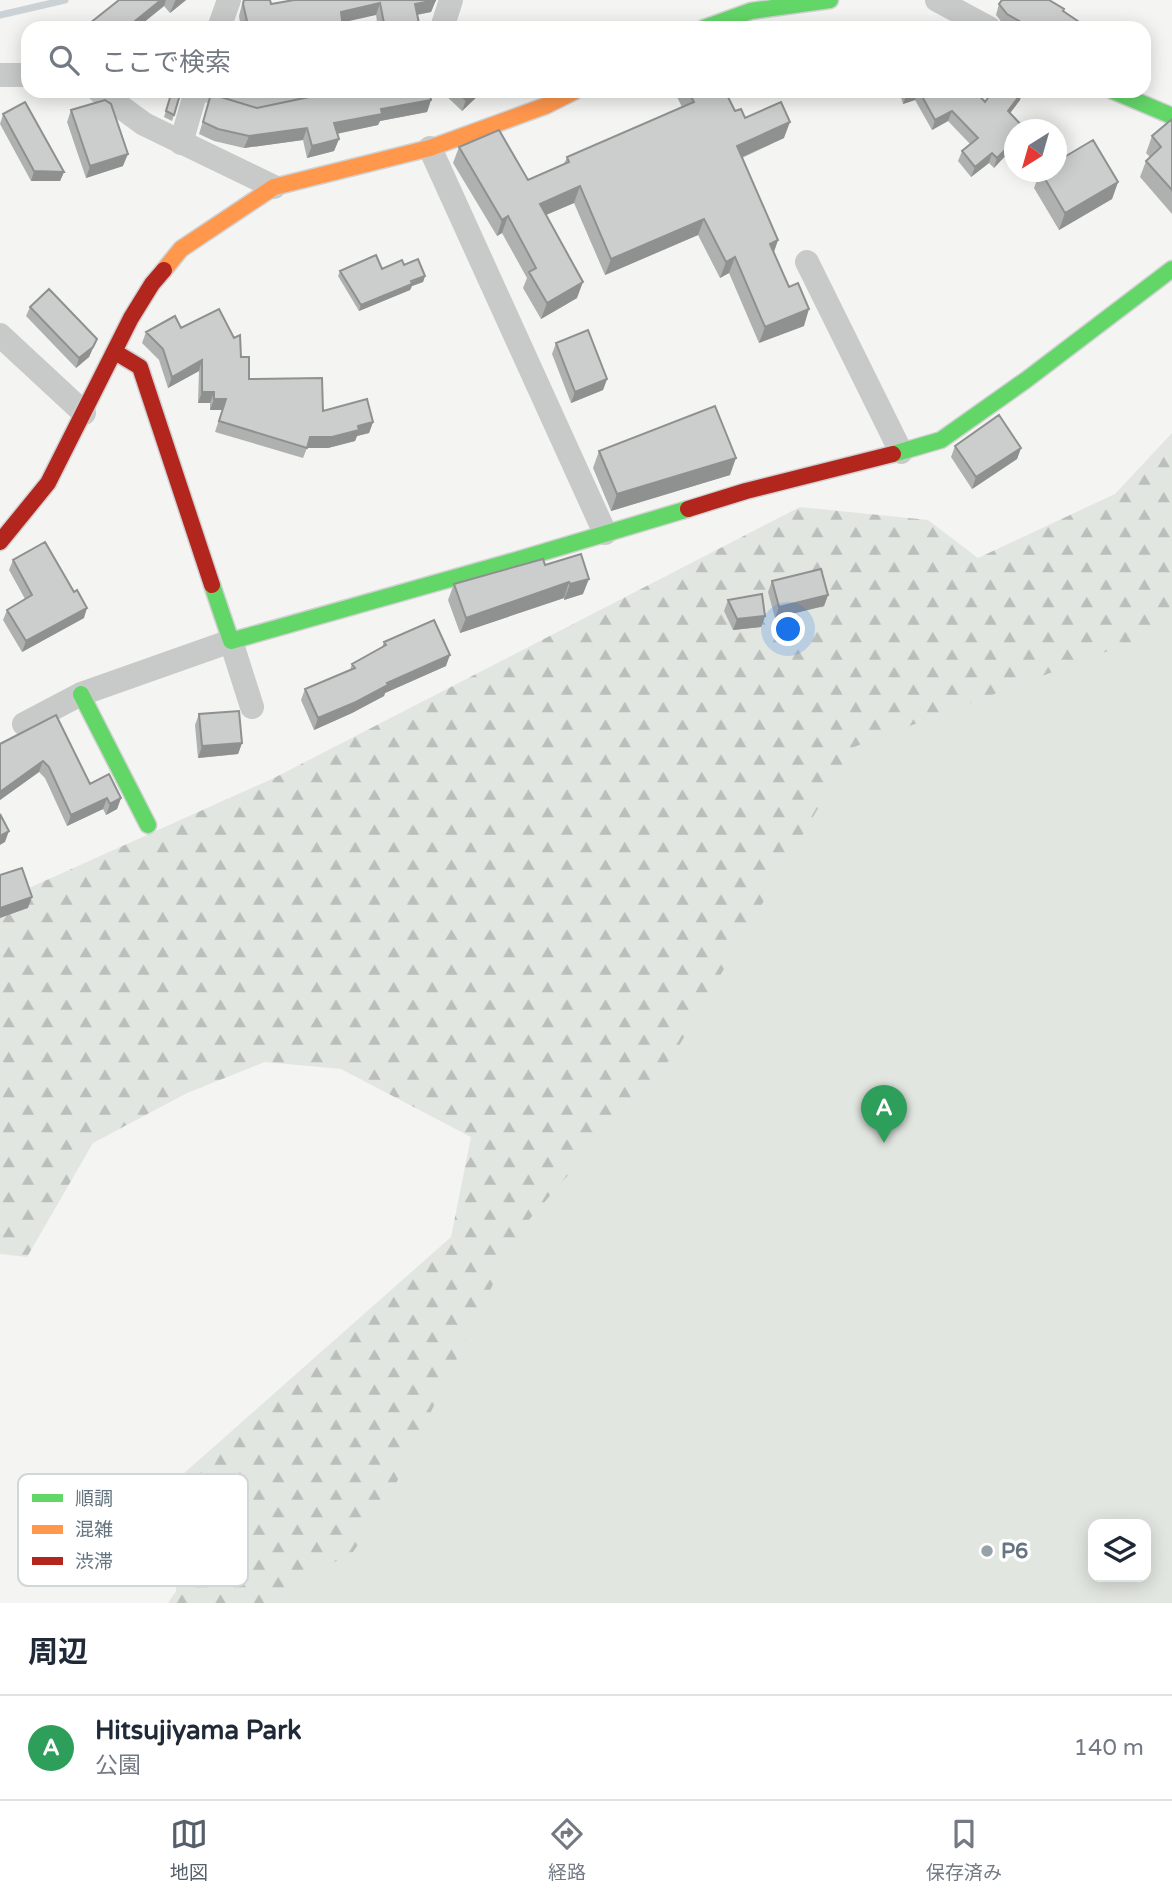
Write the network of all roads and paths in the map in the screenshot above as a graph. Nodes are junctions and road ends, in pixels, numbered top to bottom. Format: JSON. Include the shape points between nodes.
{"nodes":[{"id":1,"x":229,"y":0,"type":"edge"},
{"id":2,"x":451,"y":0,"type":"edge"},
{"id":3,"x":830,"y":0,"type":"edge"},
{"id":4,"x":937,"y":0,"type":"edge"},
{"id":5,"x":222,"y":21,"type":"edge"},
{"id":6,"x":444,"y":21,"type":"edge"},
{"id":7,"x":718,"y":21,"type":"edge"},
{"id":8,"x":976,"y":21,"type":"edge"},
{"id":9,"x":0,"y":75,"type":"edge"},
{"id":10,"x":21,"y":75,"type":"edge"},
{"id":11,"x":109,"y":98,"type":"edge"},
{"id":12,"x":194,"y":98,"type":"edge"},
{"id":13,"x":230,"y":98,"type":"edge"},
{"id":14,"x":285,"y":98,"type":"edge"},
{"id":15,"x":561,"y":98,"type":"edge"},
{"id":16,"x":1130,"y":98,"type":"edge"},
{"id":17,"x":1172,"y":116,"type":"edge"},
{"id":18,"x":181,"y":143,"type":"junction"},
{"id":19,"x":430,"y":148,"type":"junction"},
{"id":20,"x":274,"y":187,"type":"junction"},
{"id":21,"x":807,"y":262,"type":"dead end"},
{"id":22,"x":1172,"y":269,"type":"edge"},
{"id":23,"x":0,"y":335,"type":"edge"},
{"id":24,"x":115,"y":352,"type":"junction"},
{"id":25,"x":84,"y":413,"type":"junction"},
{"id":26,"x":901,"y":452,"type":"junction"},
{"id":27,"x":605,"y":533,"type":"junction"},
{"id":28,"x":0,"y":542,"type":"edge"},
{"id":29,"x":230,"y":641,"type":"junction"},
{"id":30,"x":81,"y":694,"type":"junction"},
{"id":31,"x":252,"y":707,"type":"dead end"},
{"id":32,"x":24,"y":724,"type":"dead end"},
{"id":33,"x":148,"y":825,"type":"dead end"}],
"edges":[{"from":1,"to":5,"type":"street"},
{"from":2,"to":6,"type":"street"},
{"from":3,"to":7,"type":"street","via":[[756,8]]},
{"from":4,"to":8,"type":"street"},
{"from":9,"to":10,"type":"street"},
{"from":11,"to":18,"type":"street"},
{"from":12,"to":18,"type":"street"},
{"from":13,"to":14,"type":"street","via":[[250,105]]},
{"from":15,"to":19,"type":"street"},
{"from":16,"to":17,"type":"street"},
{"from":18,"to":20,"type":"street"},
{"from":19,"to":20,"type":"street"},
{"from":19,"to":27,"type":"street"},
{"from":20,"to":24,"type":"street","via":[[181,249],[152,284]]},
{"from":21,"to":26,"type":"street"},
{"from":22,"to":26,"type":"street","via":[[941,440]]},
{"from":23,"to":25,"type":"street"},
{"from":24,"to":25,"type":"street"},
{"from":24,"to":29,"type":"street","via":[[140,367]]},
{"from":25,"to":28,"type":"street","via":[[48,483]]},
{"from":26,"to":27,"type":"street"},
{"from":27,"to":29,"type":"street"},
{"from":29,"to":30,"type":"street"},
{"from":29,"to":31,"type":"street"},
{"from":30,"to":32,"type":"street"},
{"from":30,"to":33,"type":"street"}]}
